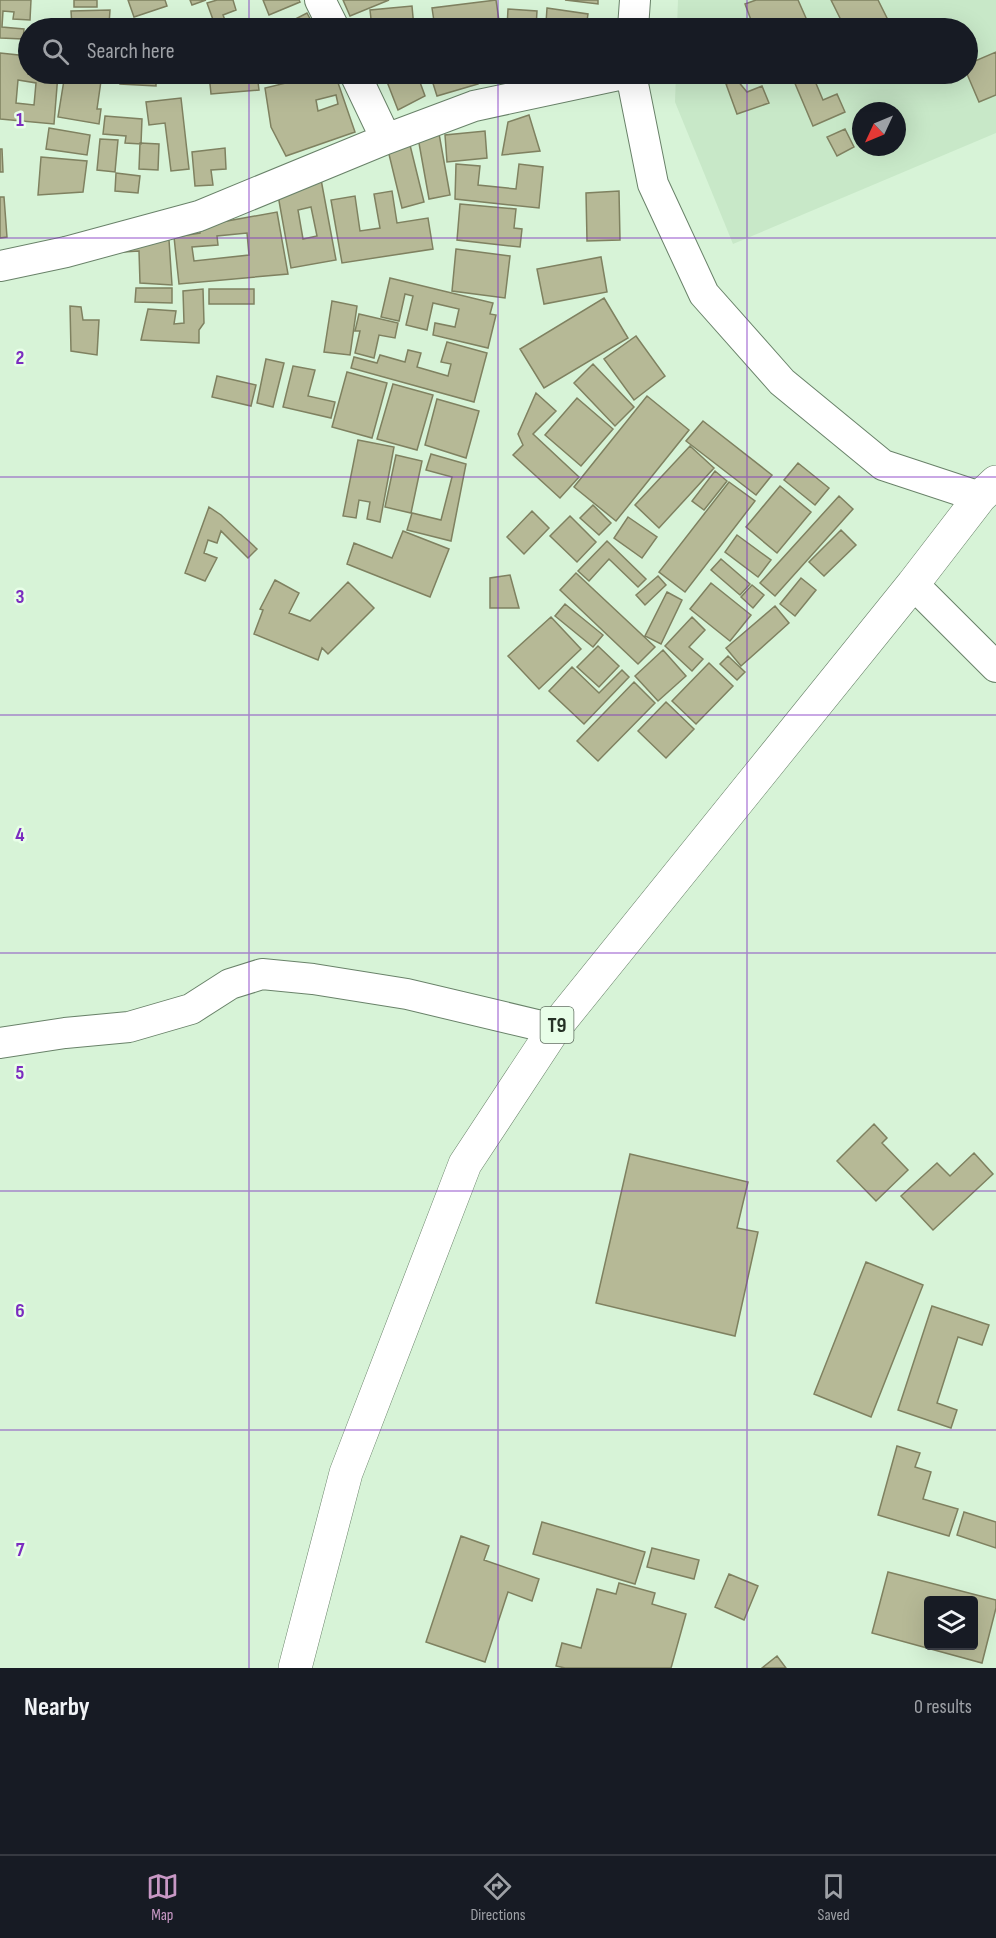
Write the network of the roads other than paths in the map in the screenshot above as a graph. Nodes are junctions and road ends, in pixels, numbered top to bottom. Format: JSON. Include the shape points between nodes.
{"nodes":[{"id":1,"x":320,"y":0,"type":"edge"},
{"id":2,"x":635,"y":0,"type":"edge"},
{"id":3,"x":329,"y":18,"type":"edge"},
{"id":4,"x":634,"y":18,"type":"edge"},
{"id":5,"x":360,"y":84,"type":"edge"},
{"id":6,"x":576,"y":84,"type":"edge"},
{"id":7,"x":633,"y":84,"type":"edge"},
{"id":8,"x":386,"y":139,"type":"junction"},
{"id":9,"x":0,"y":266,"type":"edge"},
{"id":10,"x":988,"y":490,"type":"edge"},
{"id":11,"x":913,"y":584,"type":"junction"},
{"id":12,"x":996,"y":667,"type":"edge"},
{"id":13,"x":554,"y":1029,"type":"junction"},
{"id":14,"x":0,"y":1042,"type":"edge"},
{"id":15,"x":295,"y":1668,"type":"edge"}],
"edges":[{"from":1,"to":3,"type":"street"},
{"from":2,"to":4,"type":"street"},
{"from":5,"to":8,"type":"street"},
{"from":6,"to":8,"type":"street","via":[[474,106]]},
{"from":7,"to":10,"type":"street","via":[[653,184],[704,294],[783,382],[883,465]]},
{"from":8,"to":9,"type":"street","via":[[199,216]]},
{"from":10,"to":11,"type":"highway","number":"T9"},
{"from":11,"to":12,"type":"street"},
{"from":11,"to":13,"type":"highway","number":"T9"},
{"from":13,"to":14,"type":"street","via":[[407,994],[262,974],[230,984],[191,1009],[129,1027]]},
{"from":13,"to":15,"type":"highway","number":"T9","via":[[465,1164],[346,1473]]}]}
